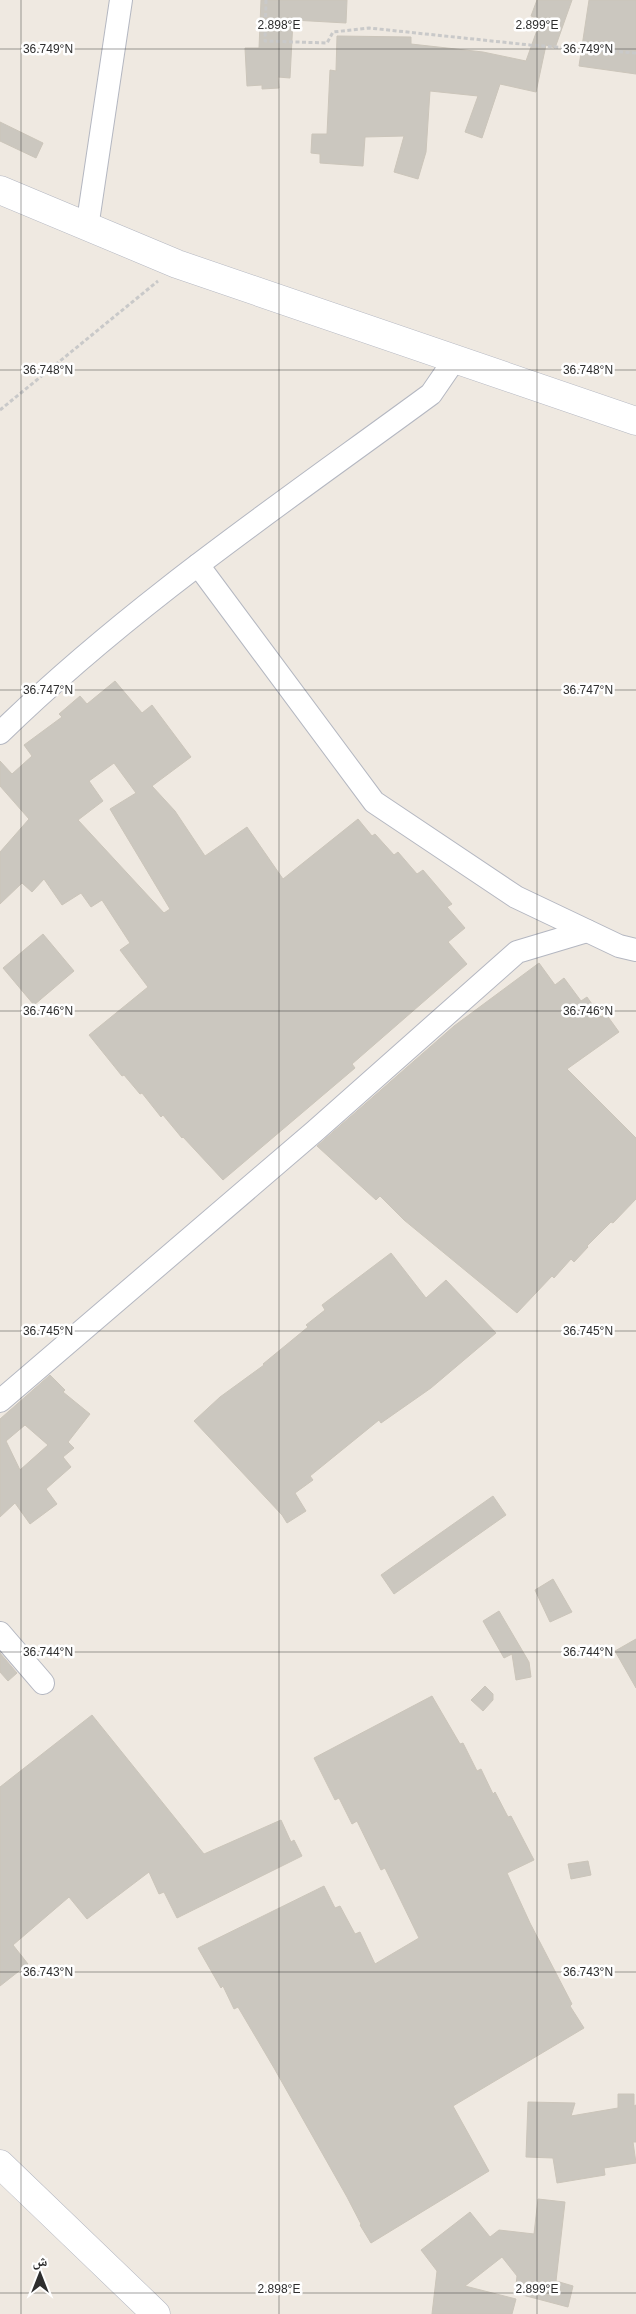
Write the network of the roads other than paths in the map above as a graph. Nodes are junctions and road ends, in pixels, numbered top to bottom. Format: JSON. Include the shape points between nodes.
{"nodes":[{"id":1,"x":121,"y":0,"type":"edge"},
{"id":2,"x":0,"y":190,"type":"edge"},
{"id":3,"x":87,"y":228,"type":"junction"},
{"id":4,"x":455,"y":359,"type":"junction"},
{"id":5,"x":636,"y":421,"type":"edge"},
{"id":6,"x":198,"y":565,"type":"junction"},
{"id":7,"x":0,"y":734,"type":"edge"},
{"id":8,"x":587,"y":931,"type":"junction"},
{"id":9,"x":636,"y":950,"type":"edge"},
{"id":10,"x":0,"y":1401,"type":"edge"},
{"id":11,"x":0,"y":1633,"type":"edge"},
{"id":12,"x":43,"y":1683,"type":"dead end"},
{"id":13,"x":0,"y":2164,"type":"edge"},
{"id":14,"x":156,"y":2314,"type":"edge"}],
"edges":[{"from":1,"to":3,"type":"street"},
{"from":2,"to":3,"type":"main road"},
{"from":3,"to":4,"type":"main road","via":[[178,264]]},
{"from":4,"to":5,"type":"main road"},
{"from":4,"to":6,"type":"street","via":[[431,394]]},
{"from":6,"to":7,"type":"street","via":[[48,686]]},
{"from":6,"to":8,"type":"street","via":[[374,802],[516,897]]},
{"from":8,"to":9,"type":"street"},
{"from":8,"to":10,"type":"street","via":[[518,952],[316,1131]]},
{"from":11,"to":12,"type":"street"},
{"from":13,"to":14,"type":"main road"}]}
